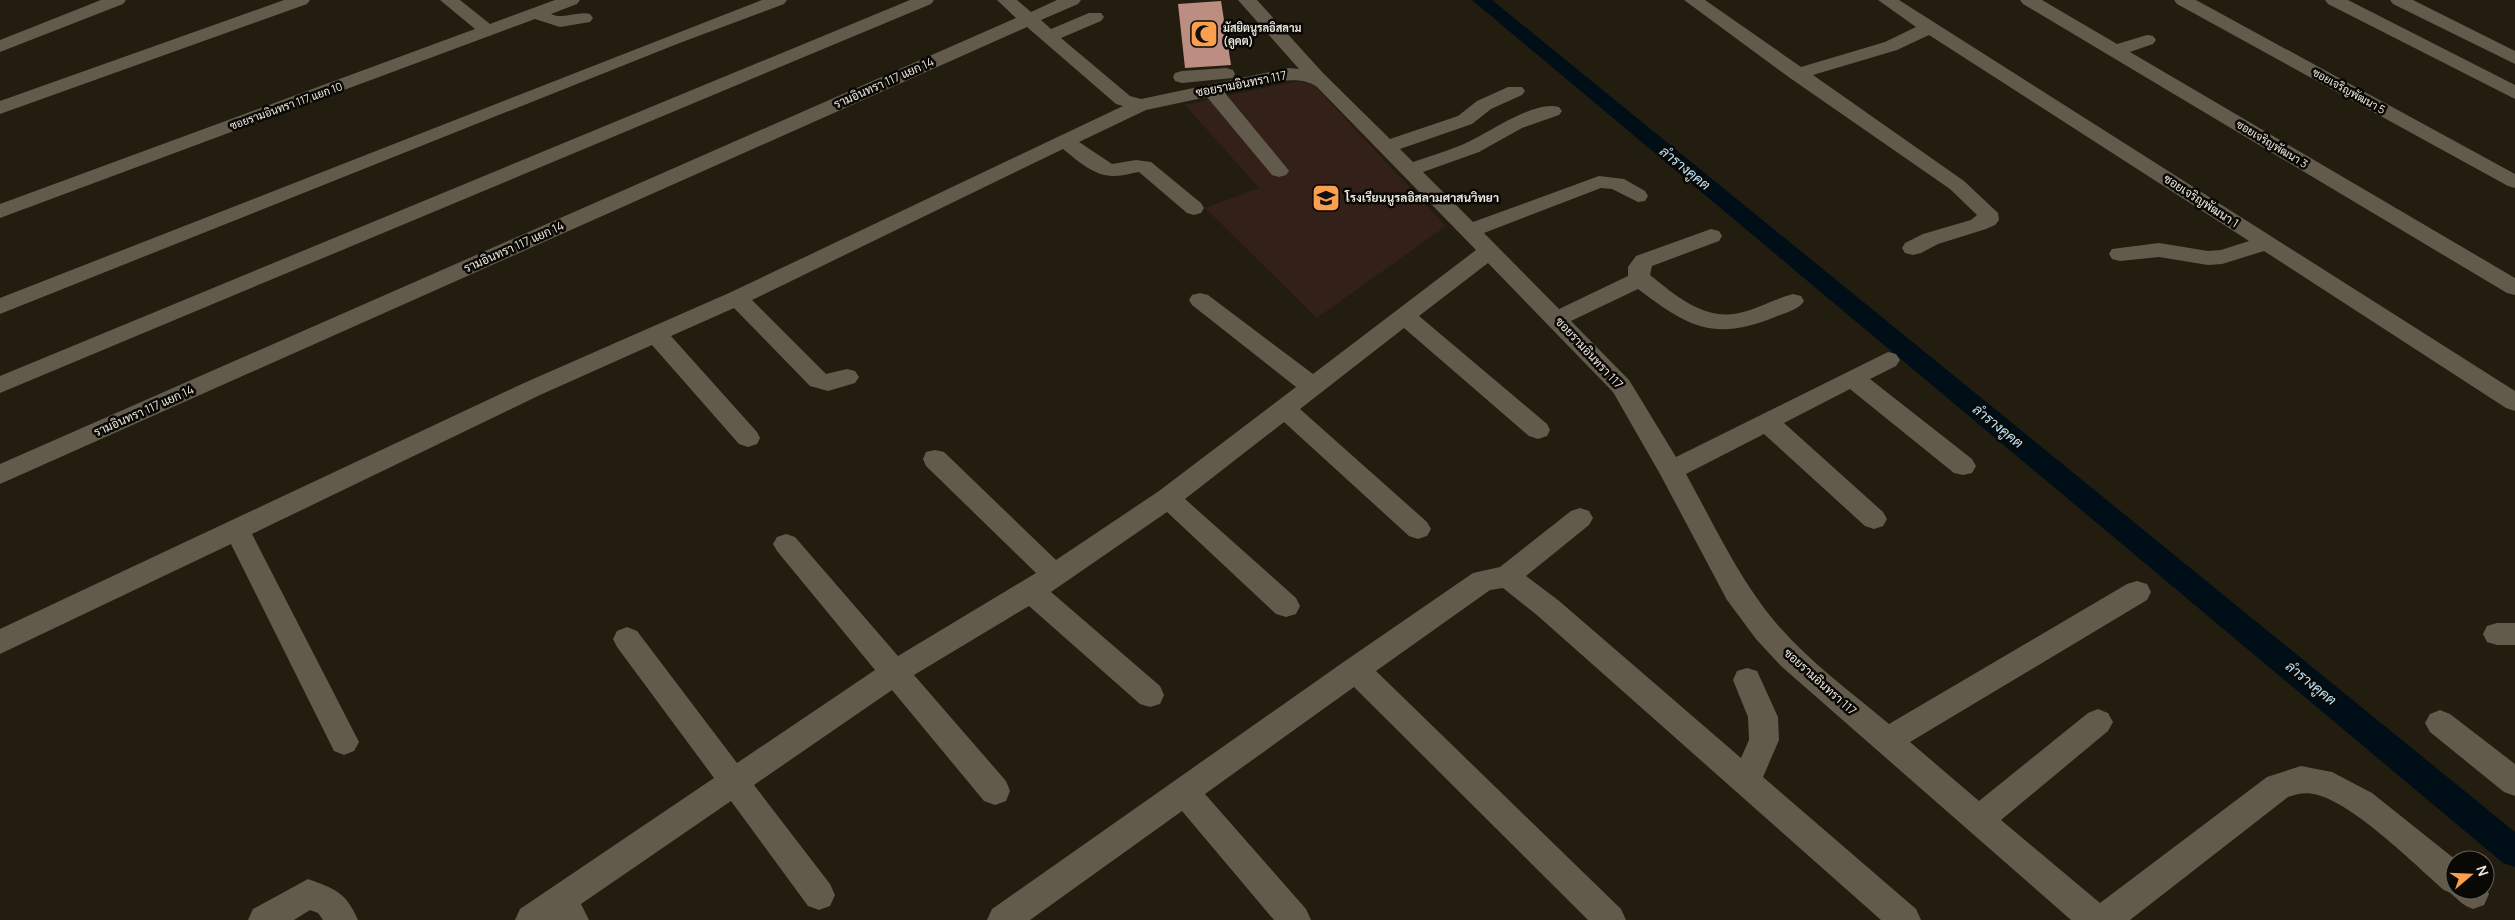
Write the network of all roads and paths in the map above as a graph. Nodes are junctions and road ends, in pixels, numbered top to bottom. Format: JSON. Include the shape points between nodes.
{"nodes":[{"id":1,"x":116,"y":0,"type":"edge"},
{"id":2,"x":302,"y":0,"type":"edge"},
{"id":3,"x":449,"y":0,"type":"edge"},
{"id":4,"x":572,"y":0,"type":"edge"},
{"id":5,"x":778,"y":0,"type":"edge"},
{"id":6,"x":925,"y":0,"type":"edge"},
{"id":7,"x":1006,"y":0,"type":"edge"},
{"id":8,"x":1072,"y":0,"type":"edge"},
{"id":9,"x":1247,"y":0,"type":"edge"},
{"id":10,"x":1693,"y":0,"type":"edge"},
{"id":11,"x":1887,"y":0,"type":"edge"},
{"id":12,"x":2029,"y":0,"type":"edge"},
{"id":13,"x":2183,"y":0,"type":"edge"},
{"id":14,"x":2334,"y":0,"type":"edge"},
{"id":15,"x":2399,"y":0,"type":"edge"},
{"id":16,"x":537,"y":13,"type":"junction"},
{"id":17,"x":1095,"y":17,"type":"dead end"},
{"id":18,"x":584,"y":18,"type":"dead end"},
{"id":19,"x":1029,"y":18,"type":"junction"},
{"id":20,"x":1930,"y":27,"type":"junction"},
{"id":21,"x":488,"y":31,"type":"junction"},
{"id":22,"x":1049,"y":36,"type":"junction"},
{"id":23,"x":2147,"y":40,"type":"dead end"},
{"id":24,"x":0,"y":46,"type":"edge"},
{"id":25,"x":2116,"y":52,"type":"junction"},
{"id":26,"x":2515,"y":58,"type":"edge"},
{"id":27,"x":1797,"y":74,"type":"junction"},
{"id":28,"x":1182,"y":77,"type":"dead end"},
{"id":29,"x":1316,"y":77,"type":"junction"},
{"id":30,"x":1222,"y":88,"type":"junction"},
{"id":31,"x":1515,"y":91,"type":"dead end"},
{"id":32,"x":2515,"y":93,"type":"edge"},
{"id":33,"x":1140,"y":105,"type":"junction"},
{"id":34,"x":0,"y":108,"type":"edge"},
{"id":35,"x":1552,"y":111,"type":"dead end"},
{"id":36,"x":2420,"y":130,"type":"junction"},
{"id":37,"x":2399,"y":139,"type":"dead end"},
{"id":38,"x":1066,"y":142,"type":"junction"},
{"id":39,"x":1385,"y":147,"type":"junction"},
{"id":40,"x":2474,"y":160,"type":"junction"},
{"id":41,"x":2452,"y":168,"type":"dead end"},
{"id":42,"x":1408,"y":170,"type":"junction"},
{"id":43,"x":1279,"y":171,"type":"dead end"},
{"id":44,"x":2515,"y":182,"type":"edge"},
{"id":45,"x":1638,"y":196,"type":"dead end"},
{"id":46,"x":1194,"y":208,"type":"dead end"},
{"id":47,"x":0,"y":211,"type":"edge"},
{"id":48,"x":1469,"y":232,"type":"junction"},
{"id":49,"x":1711,"y":236,"type":"dead end"},
{"id":50,"x":2267,"y":243,"type":"junction"},
{"id":51,"x":1913,"y":248,"type":"dead end"},
{"id":52,"x":1489,"y":251,"type":"junction"},
{"id":53,"x":2120,"y":254,"type":"dead end"},
{"id":54,"x":1640,"y":279,"type":"junction"},
{"id":55,"x":2515,"y":288,"type":"edge"},
{"id":56,"x":737,"y":298,"type":"junction"},
{"id":57,"x":1200,"y":300,"type":"dead end"},
{"id":58,"x":1793,"y":301,"type":"dead end"},
{"id":59,"x":0,"y":306,"type":"edge"},
{"id":60,"x":1406,"y":316,"type":"junction"},
{"id":61,"x":1557,"y":319,"type":"junction"},
{"id":62,"x":656,"y":334,"type":"junction"},
{"id":63,"x":1888,"y":360,"type":"dead end"},
{"id":64,"x":847,"y":376,"type":"dead end"},
{"id":65,"x":1852,"y":378,"type":"junction"},
{"id":66,"x":0,"y":385,"type":"edge"},
{"id":67,"x":1313,"y":387,"type":"junction"},
{"id":68,"x":2515,"y":402,"type":"edge"},
{"id":69,"x":1285,"y":409,"type":"junction"},
{"id":70,"x":1767,"y":422,"type":"junction"},
{"id":71,"x":1538,"y":430,"type":"dead end"},
{"id":72,"x":748,"y":438,"type":"dead end"},
{"id":73,"x":935,"y":459,"type":"dead end"},
{"id":74,"x":1963,"y":466,"type":"dead end"},
{"id":75,"x":1672,"y":470,"type":"junction"},
{"id":76,"x":0,"y":475,"type":"edge"},
{"id":77,"x":1168,"y":498,"type":"junction"},
{"id":78,"x":1580,"y":518,"type":"dead end"},
{"id":79,"x":1874,"y":519,"type":"dead end"},
{"id":80,"x":1418,"y":529,"type":"dead end"},
{"id":81,"x":238,"y":531,"type":"junction"},
{"id":82,"x":786,"y":544,"type":"dead end"},
{"id":83,"x":1055,"y":575,"type":"junction"},
{"id":84,"x":1507,"y":576,"type":"junction"},
{"id":85,"x":1032,"y":591,"type":"junction"},
{"id":86,"x":2137,"y":592,"type":"dead end"},
{"id":87,"x":1286,"y":606,"type":"dead end"},
{"id":88,"x":627,"y":639,"type":"dead end"},
{"id":89,"x":0,"y":642,"type":"edge"},
{"id":90,"x":1355,"y":669,"type":"junction"},
{"id":91,"x":895,"y":672,"type":"junction"},
{"id":92,"x":1747,"y":680,"type":"dead end"},
{"id":93,"x":1150,"y":695,"type":"dead end"},
{"id":94,"x":2098,"y":722,"type":"dead end"},
{"id":95,"x":2440,"y":723,"type":"dead end"},
{"id":96,"x":1886,"y":741,"type":"junction"},
{"id":97,"x":344,"y":742,"type":"dead end"},
{"id":98,"x":1746,"y":780,"type":"junction"},
{"id":99,"x":732,"y":781,"type":"junction"},
{"id":100,"x":2515,"y":782,"type":"edge"},
{"id":101,"x":995,"y":791,"type":"dead end"},
{"id":102,"x":1185,"y":793,"type":"junction"},
{"id":103,"x":1978,"y":819,"type":"junction"},
{"id":104,"x":2445,"y":871,"type":"edge"},
{"id":105,"x":819,"y":895,"type":"dead end"},
{"id":106,"x":566,"y":910,"type":"edge"},
{"id":107,"x":264,"y":920,"type":"edge"},
{"id":108,"x":342,"y":920,"type":"edge"},
{"id":109,"x":531,"y":920,"type":"edge"},
{"id":110,"x":1003,"y":920,"type":"edge"},
{"id":111,"x":1295,"y":920,"type":"edge"},
{"id":112,"x":1610,"y":920,"type":"edge"},
{"id":113,"x":1906,"y":920,"type":"edge"},
{"id":114,"x":2095,"y":920,"type":"edge"},
{"id":115,"x":2104,"y":920,"type":"edge"}],
"edges":[{"from":1,"to":24,"type":"street"},
{"from":2,"to":34,"type":"street"},
{"from":3,"to":21,"type":"street"},
{"from":4,"to":16,"type":"street","name":"ซอยรามอินทรา 117 แยก 10"},
{"from":5,"to":59,"type":"street"},
{"from":6,"to":66,"type":"street"},
{"from":7,"to":19,"type":"street"},
{"from":8,"to":19,"type":"street","name":"รามอินทรา 117 แยก 14"},
{"from":9,"to":29,"type":"street"},
{"from":10,"to":27,"type":"street"},
{"from":11,"to":20,"type":"street","name":"ซอยเจริญพัฒนา 1"},
{"from":12,"to":25,"type":"street","name":"ซอยเจริญพัฒนา 3"},
{"from":13,"to":36,"type":"street","name":"ซอยเจริญพัฒนา 5"},
{"from":14,"to":32,"type":"street"},
{"from":15,"to":26,"type":"street"},
{"from":16,"to":18,"type":"street","via":[[556,23]]},
{"from":16,"to":21,"type":"street","name":"ซอยรามอินทรา 117 แยก 10"},
{"from":17,"to":22,"type":"street"},
{"from":19,"to":22,"type":"street"},
{"from":19,"to":76,"type":"street","name":"รามอินทรา 117 แยก 14"},
{"from":20,"to":27,"type":"street","via":[[1891,46]]},
{"from":20,"to":50,"type":"street","name":"ซอยเจริญพัฒนา 1"},
{"from":21,"to":47,"type":"street","name":"ซอยรามอินทรา 117 แยก 10"},
{"from":22,"to":33,"type":"street","via":[[1123,100]]},
{"from":23,"to":25,"type":"street"},
{"from":25,"to":55,"type":"street","name":"ซอยเจริญพัฒนา 3"},
{"from":27,"to":51,"type":"street","via":[[1957,185],[1987,213],[1988,220],[1977,226],[1924,241]]},
{"from":28,"to":30,"type":"street","via":[[1225,73]]},
{"from":29,"to":30,"type":"street","name":"ซอยรามอินทรา 117","via":[[1289,74]]},
{"from":29,"to":39,"type":"street","name":"ซอยรามอินทรา 117"},
{"from":30,"to":33,"type":"street","name":"ซอยรามอินทรา 117"},
{"from":30,"to":43,"type":"street"},
{"from":31,"to":39,"type":"street","via":[[1484,104],[1465,120]]},
{"from":33,"to":38,"type":"street","name":"ซอยรามอินทรา 117"},
{"from":35,"to":42,"type":"street","via":[[1515,124],[1472,148]]},
{"from":36,"to":37,"type":"street"},
{"from":36,"to":40,"type":"street","name":"ซอยเจริญพัฒนา 5"},
{"from":38,"to":46,"type":"street","via":[[1112,170],[1144,166]]},
{"from":38,"to":56,"type":"street","name":"ซอยรามอินทรา 117"},
{"from":39,"to":42,"type":"street","name":"ซอยรามอินทรา 117"},
{"from":40,"to":41,"type":"street"},
{"from":40,"to":44,"type":"street","name":"ซอยเจริญพัฒนา 5"},
{"from":42,"to":48,"type":"street","name":"ซอยรามอินทรา 117"},
{"from":45,"to":48,"type":"street","via":[[1617,183],[1599,182]]},
{"from":48,"to":52,"type":"street","name":"ซอยรามอินทรา 117"},
{"from":49,"to":54,"type":"street","via":[[1644,261],[1639,266]]},
{"from":50,"to":53,"type":"street","via":[[2222,258],[2160,250]]},
{"from":50,"to":68,"type":"street","name":"ซอยเจริญพัฒนา 1"},
{"from":52,"to":60,"type":"street"},
{"from":52,"to":61,"type":"street","name":"ซอยรามอินทรา 117"},
{"from":54,"to":58,"type":"street","via":[[1674,304],[1712,322],[1738,321]]},
{"from":54,"to":61,"type":"street"},
{"from":56,"to":62,"type":"street","name":"ซอยรามอินทรา 117"},
{"from":56,"to":64,"type":"street","via":[[818,380],[828,383]]},
{"from":57,"to":67,"type":"street"},
{"from":60,"to":67,"type":"street"},
{"from":60,"to":71,"type":"street"},
{"from":61,"to":75,"type":"street","name":"ซอยรามอินทรา 117","via":[[1620,386]]},
{"from":62,"to":72,"type":"street"},
{"from":62,"to":81,"type":"street","name":"ซอยรามอินทรา 117","via":[[532,389]]},
{"from":63,"to":65,"type":"street"},
{"from":65,"to":70,"type":"street"},
{"from":65,"to":74,"type":"street"},
{"from":67,"to":69,"type":"street"},
{"from":69,"to":77,"type":"street"},
{"from":69,"to":80,"type":"street"},
{"from":70,"to":75,"type":"street"},
{"from":70,"to":79,"type":"street"},
{"from":73,"to":83,"type":"street"},
{"from":75,"to":96,"type":"street","name":"ซอยรามอินทรา 117","via":[[1737,592],[1766,631],[1791,658]]},
{"from":77,"to":83,"type":"street"},
{"from":77,"to":87,"type":"street"},
{"from":78,"to":84,"type":"street"},
{"from":81,"to":89,"type":"street","name":"ซอยรามอินทรา 117"},
{"from":81,"to":97,"type":"street"},
{"from":82,"to":91,"type":"street"},
{"from":83,"to":85,"type":"street"},
{"from":84,"to":90,"type":"street","via":[[1483,581]]},
{"from":84,"to":98,"type":"street"},
{"from":85,"to":91,"type":"street"},
{"from":85,"to":93,"type":"street"},
{"from":86,"to":96,"type":"street"},
{"from":88,"to":99,"type":"street"},
{"from":90,"to":102,"type":"street"},
{"from":90,"to":112,"type":"street"},
{"from":91,"to":99,"type":"street"},
{"from":91,"to":101,"type":"street"},
{"from":92,"to":98,"type":"street","via":[[1763,717],[1764,740]]},
{"from":94,"to":103,"type":"street"},
{"from":95,"to":100,"type":"street"},
{"from":96,"to":103,"type":"street","name":"ซอยรามอินทรา 117"},
{"from":98,"to":113,"type":"street"},
{"from":99,"to":105,"type":"street"},
{"from":99,"to":106,"type":"street"},
{"from":102,"to":110,"type":"street"},
{"from":102,"to":111,"type":"street"},
{"from":103,"to":114,"type":"street","name":"ซอยรามอินทรา 117"},
{"from":104,"to":115,"type":"street","via":[[2363,803],[2333,787],[2304,778],[2278,787]]},
{"from":106,"to":109,"type":"street"},
{"from":107,"to":108,"type":"street","via":[[308,894],[329,902]]}]}
